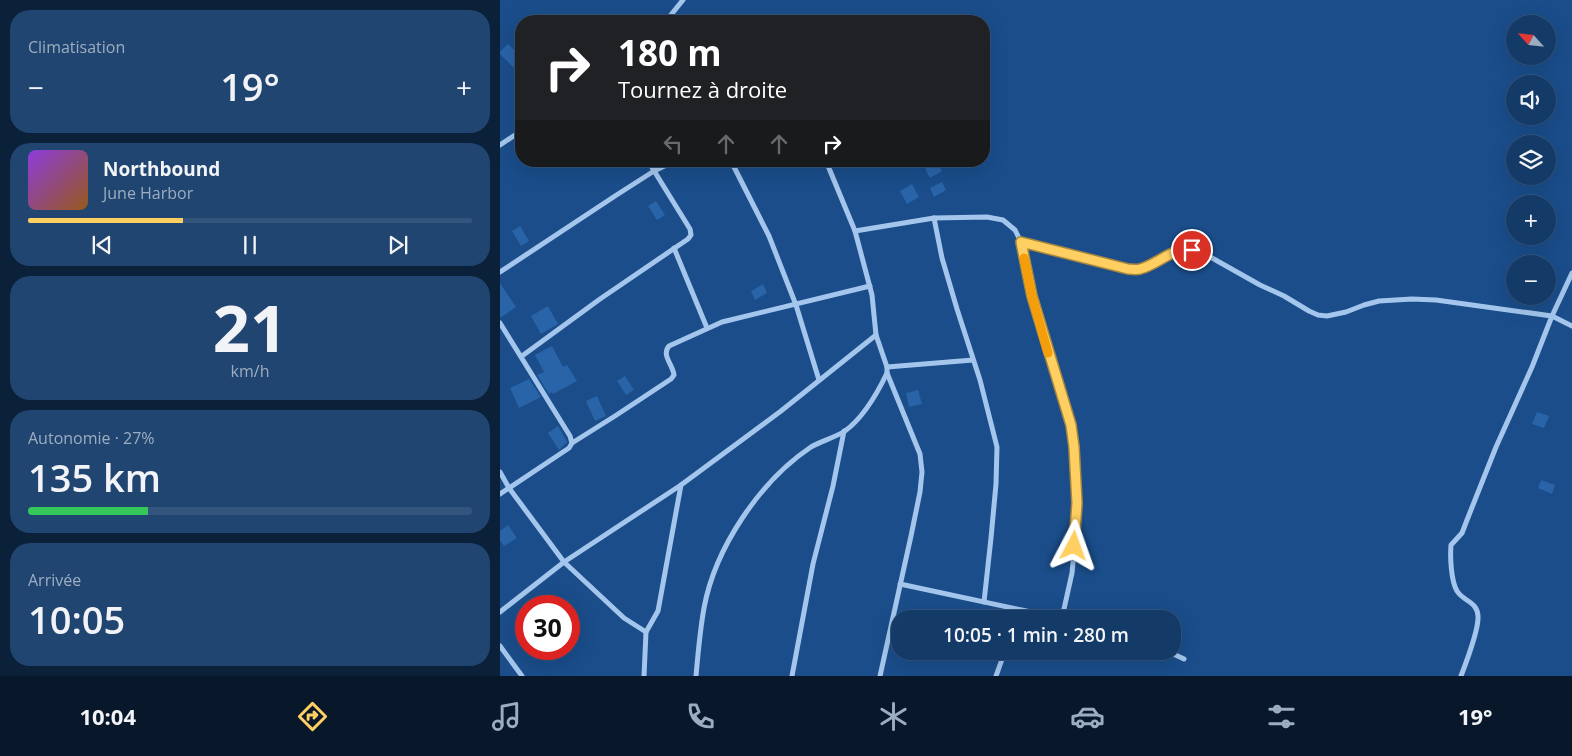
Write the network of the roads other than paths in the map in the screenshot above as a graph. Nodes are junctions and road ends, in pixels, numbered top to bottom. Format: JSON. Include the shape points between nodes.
{"nodes":[{"id":1,"x":683,"y":0,"type":"edge"},
{"id":2,"x":671,"y":15,"type":"edge"},
{"id":3,"x":515,"y":135,"type":"edge"},
{"id":4,"x":500,"y":146,"type":"edge"},
{"id":5,"x":652,"y":167,"type":"edge"},
{"id":6,"x":662,"y":167,"type":"edge"},
{"id":7,"x":734,"y":167,"type":"edge"},
{"id":8,"x":829,"y":167,"type":"edge"},
{"id":9,"x":654,"y":171,"type":"junction"},
{"id":10,"x":934,"y":218,"type":"junction"},
{"id":11,"x":856,"y":231,"type":"junction"},
{"id":12,"x":1021,"y":242,"type":"junction"},
{"id":13,"x":674,"y":248,"type":"junction"},
{"id":14,"x":500,"y":272,"type":"edge"},
{"id":15,"x":1572,"y":273,"type":"edge"},
{"id":16,"x":870,"y":286,"type":"junction"},
{"id":17,"x":796,"y":305,"type":"junction"},
{"id":18,"x":1552,"y":316,"type":"junction"},
{"id":19,"x":500,"y":323,"type":"edge"},
{"id":20,"x":1572,"y":326,"type":"edge"},
{"id":21,"x":707,"y":328,"type":"junction"},
{"id":22,"x":876,"y":335,"type":"junction"},
{"id":23,"x":522,"y":356,"type":"junction"},
{"id":24,"x":974,"y":360,"type":"junction"},
{"id":25,"x":887,"y":370,"type":"junction"},
{"id":26,"x":819,"y":380,"type":"junction"},
{"id":27,"x":844,"y":431,"type":"junction"},
{"id":28,"x":572,"y":443,"type":"junction"},
{"id":29,"x":500,"y":472,"type":"edge"},
{"id":30,"x":681,"y":485,"type":"junction"},
{"id":31,"x":509,"y":488,"type":"junction"},
{"id":32,"x":500,"y":494,"type":"edge"},
{"id":33,"x":564,"y":562,"type":"junction"},
{"id":34,"x":900,"y":584,"type":"junction"},
{"id":35,"x":984,"y":602,"type":"junction"},
{"id":36,"x":1018,"y":610,"type":"edge"},
{"id":37,"x":1065,"y":610,"type":"edge"},
{"id":38,"x":500,"y":612,"type":"edge"},
{"id":39,"x":646,"y":632,"type":"junction"},
{"id":40,"x":500,"y":646,"type":"edge"},
{"id":41,"x":1181,"y":658,"type":"edge"},
{"id":42,"x":1184,"y":659,"type":"dead end"},
{"id":43,"x":1002,"y":660,"type":"edge"},
{"id":44,"x":522,"y":676,"type":"edge"},
{"id":45,"x":644,"y":676,"type":"edge"},
{"id":46,"x":696,"y":676,"type":"edge"},
{"id":47,"x":792,"y":676,"type":"edge"},
{"id":48,"x":880,"y":676,"type":"edge"},
{"id":49,"x":996,"y":676,"type":"edge"},
{"id":50,"x":1461,"y":676,"type":"edge"}],
"edges":[{"from":1,"to":2,"type":"street"},
{"from":3,"to":4,"type":"street"},
{"from":5,"to":9,"type":"street"},
{"from":6,"to":9,"type":"street"},
{"from":7,"to":17,"type":"street","via":[[769,236]]},
{"from":8,"to":11,"type":"street"},
{"from":9,"to":13,"type":"street","via":[[690,229],[688,239]]},
{"from":9,"to":14,"type":"street"},
{"from":10,"to":11,"type":"street"},
{"from":10,"to":12,"type":"street","via":[[987,217],[1003,220],[1015,230]]},
{"from":10,"to":24,"type":"street","via":[[942,258]]},
{"from":11,"to":16,"type":"street"},
{"from":12,"to":18,"type":"street","via":[[1128,269],[1139,269],[1184,248],[1205,254],[1318,315],[1346,312],[1379,301],[1412,299]]},
{"from":12,"to":37,"type":"street","via":[[1032,296],[1071,425],[1074,447],[1076,532]]},
{"from":13,"to":21,"type":"street"},
{"from":13,"to":23,"type":"street"},
{"from":15,"to":18,"type":"street"},
{"from":16,"to":17,"type":"street"},
{"from":16,"to":22,"type":"street"},
{"from":17,"to":21,"type":"street"},
{"from":17,"to":26,"type":"street"},
{"from":18,"to":20,"type":"street"},
{"from":18,"to":50,"type":"street","via":[[1462,533],[1451,545],[1454,584],[1463,598],[1472,602],[1479,618]]},
{"from":19,"to":23,"type":"street"},
{"from":21,"to":28,"type":"street","via":[[666,350],[674,375],[671,378]]},
{"from":22,"to":25,"type":"street"},
{"from":22,"to":26,"type":"street"},
{"from":23,"to":28,"type":"street"},
{"from":24,"to":25,"type":"street"},
{"from":24,"to":35,"type":"street","via":[[997,447]]},
{"from":25,"to":27,"type":"street","via":[[878,392]]},
{"from":25,"to":34,"type":"street","via":[[920,454],[922,472]]},
{"from":26,"to":30,"type":"street"},
{"from":27,"to":46,"type":"street","via":[[811,447],[786,468],[749,508],[734,530],[706,600]]},
{"from":27,"to":47,"type":"street","via":[[813,564]]},
{"from":28,"to":31,"type":"street"},
{"from":29,"to":31,"type":"street"},
{"from":30,"to":33,"type":"street"},
{"from":30,"to":39,"type":"street","via":[[658,611]]},
{"from":31,"to":32,"type":"street"},
{"from":31,"to":33,"type":"street"},
{"from":33,"to":38,"type":"street"},
{"from":33,"to":39,"type":"street","via":[[624,618]]},
{"from":34,"to":35,"type":"street"},
{"from":34,"to":48,"type":"street"},
{"from":35,"to":36,"type":"street"},
{"from":39,"to":45,"type":"street"},
{"from":40,"to":44,"type":"street"},
{"from":41,"to":42,"type":"street"},
{"from":43,"to":49,"type":"street"}]}
